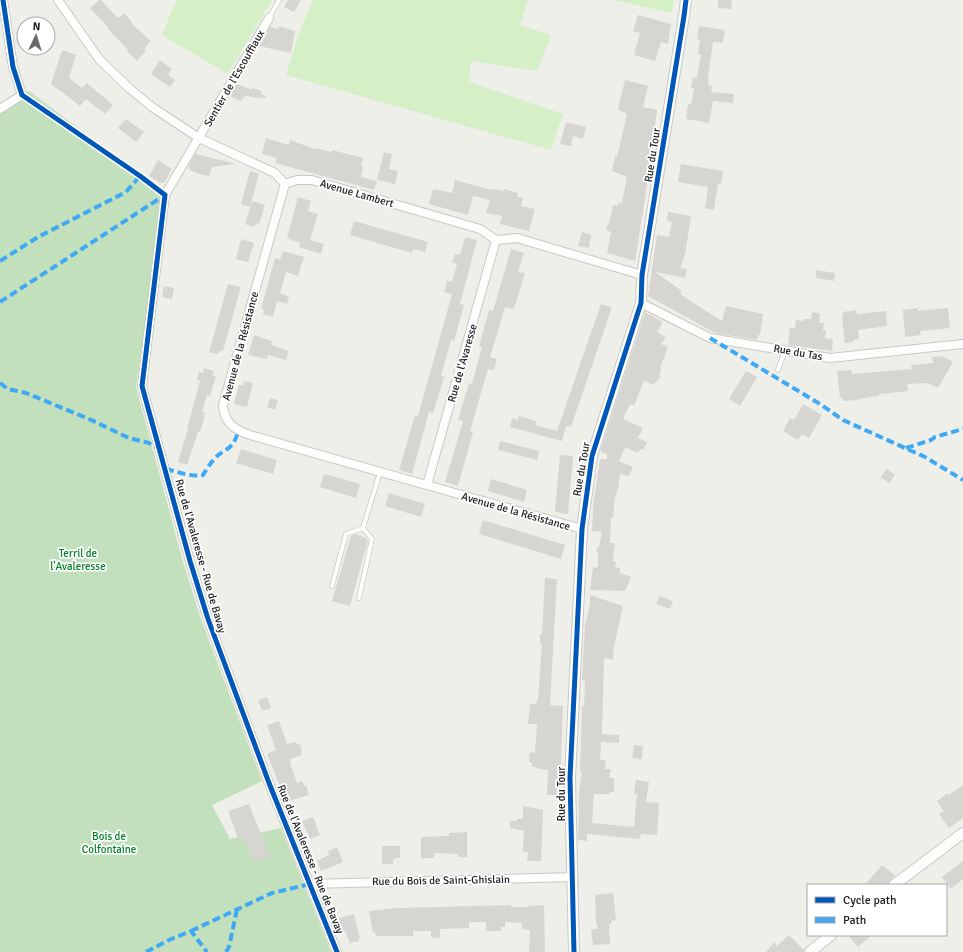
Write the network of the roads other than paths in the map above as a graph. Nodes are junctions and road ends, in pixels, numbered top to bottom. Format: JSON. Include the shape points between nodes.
{"nodes":[{"id":1,"x":3,"y":0,"type":"edge"},
{"id":2,"x":58,"y":0,"type":"edge"},
{"id":3,"x":279,"y":0,"type":"edge"},
{"id":4,"x":686,"y":0,"type":"edge"},
{"id":5,"x":269,"y":18,"type":"joint"},
{"id":6,"x":0,"y":109,"type":"edge"},
{"id":7,"x":199,"y":138,"type":"junction"},
{"id":8,"x":285,"y":184,"type":"junction"},
{"id":9,"x":165,"y":195,"type":"joint"},
{"id":10,"x":496,"y":240,"type":"junction"},
{"id":11,"x":642,"y":275,"type":"junction"},
{"id":12,"x":641,"y":303,"type":"junction"},
{"id":13,"x":963,"y":344,"type":"edge"},
{"id":14,"x":785,"y":350,"type":"junction"},
{"id":15,"x":778,"y":370,"type":"dead end"},
{"id":16,"x":380,"y":472,"type":"junction"},
{"id":17,"x":427,"y":486,"type":"junction"},
{"id":18,"x":363,"y":528,"type":"junction"},
{"id":19,"x":582,"y":529,"type":"junction"},
{"id":20,"x":332,"y":586,"type":"dead end"},
{"id":21,"x":358,"y":598,"type":"dead end"},
{"id":22,"x":963,"y":833,"type":"edge"},
{"id":23,"x":572,"y":877,"type":"junction"},
{"id":24,"x":310,"y":884,"type":"junction"},
{"id":25,"x":895,"y":884,"type":"edge"},
{"id":26,"x":830,"y":936,"type":"edge"},
{"id":27,"x":337,"y":952,"type":"edge"},
{"id":28,"x":574,"y":952,"type":"edge"},
{"id":29,"x":810,"y":952,"type":"edge"}],
"edges":[{"from":1,"to":6,"type":"street","via":[[13,67],[22,95]]},
{"from":2,"to":7,"type":"street","via":[[99,59],[152,107]]},
{"from":3,"to":5,"type":"lane"},
{"from":4,"to":11,"type":"street","name":"Rue du Tour"},
{"from":5,"to":7,"type":"street","name":"Sentier de l'Escouffiaux"},
{"from":7,"to":8,"type":"street","via":[[275,173]]},
{"from":7,"to":9,"type":"street","name":"Sentier de l'Escouffiaux"},
{"from":8,"to":10,"type":"street","name":"Avenue Lambert","via":[[297,180],[312,180],[480,229]]},
{"from":8,"to":16,"type":"street","name":"Avenue de la Résistance","via":[[223,405],[223,414],[238,431]]},
{"from":9,"to":24,"type":"street","name":"Rue de l'Avaleresse - Rue de Bavay","via":[[142,386],[208,619]]},
{"from":10,"to":11,"type":"street","via":[[516,238]]},
{"from":10,"to":17,"type":"street","name":"Rue de l'Avaresse"},
{"from":11,"to":12,"type":"street","name":"Rue du Tour"},
{"from":12,"to":14,"type":"street","name":"Rue du Tas","via":[[710,338]]},
{"from":12,"to":19,"type":"street","name":"Rue du Tour","via":[[592,456]]},
{"from":13,"to":14,"type":"street","name":"Rue du Tas","via":[[830,358]]},
{"from":14,"to":15,"type":"lane"},
{"from":16,"to":17,"type":"street","name":"Avenue de la Résistance"},
{"from":16,"to":18,"type":"lane"},
{"from":17,"to":19,"type":"street","name":"Avenue de la Résistance"},
{"from":18,"to":20,"type":"lane","via":[[346,534]]},
{"from":18,"to":21,"type":"lane","via":[[372,539]]},
{"from":19,"to":23,"type":"street","name":"Rue du Tour","via":[[570,778]]},
{"from":22,"to":25,"type":"street"},
{"from":23,"to":24,"type":"street","name":"Rue du Bois de Saint-Ghislain"},
{"from":23,"to":28,"type":"street","name":"Rue du Tour"},
{"from":24,"to":27,"type":"street","name":"Rue de l'Avaleresse - Rue de Bavay"},
{"from":26,"to":29,"type":"street"}]}
